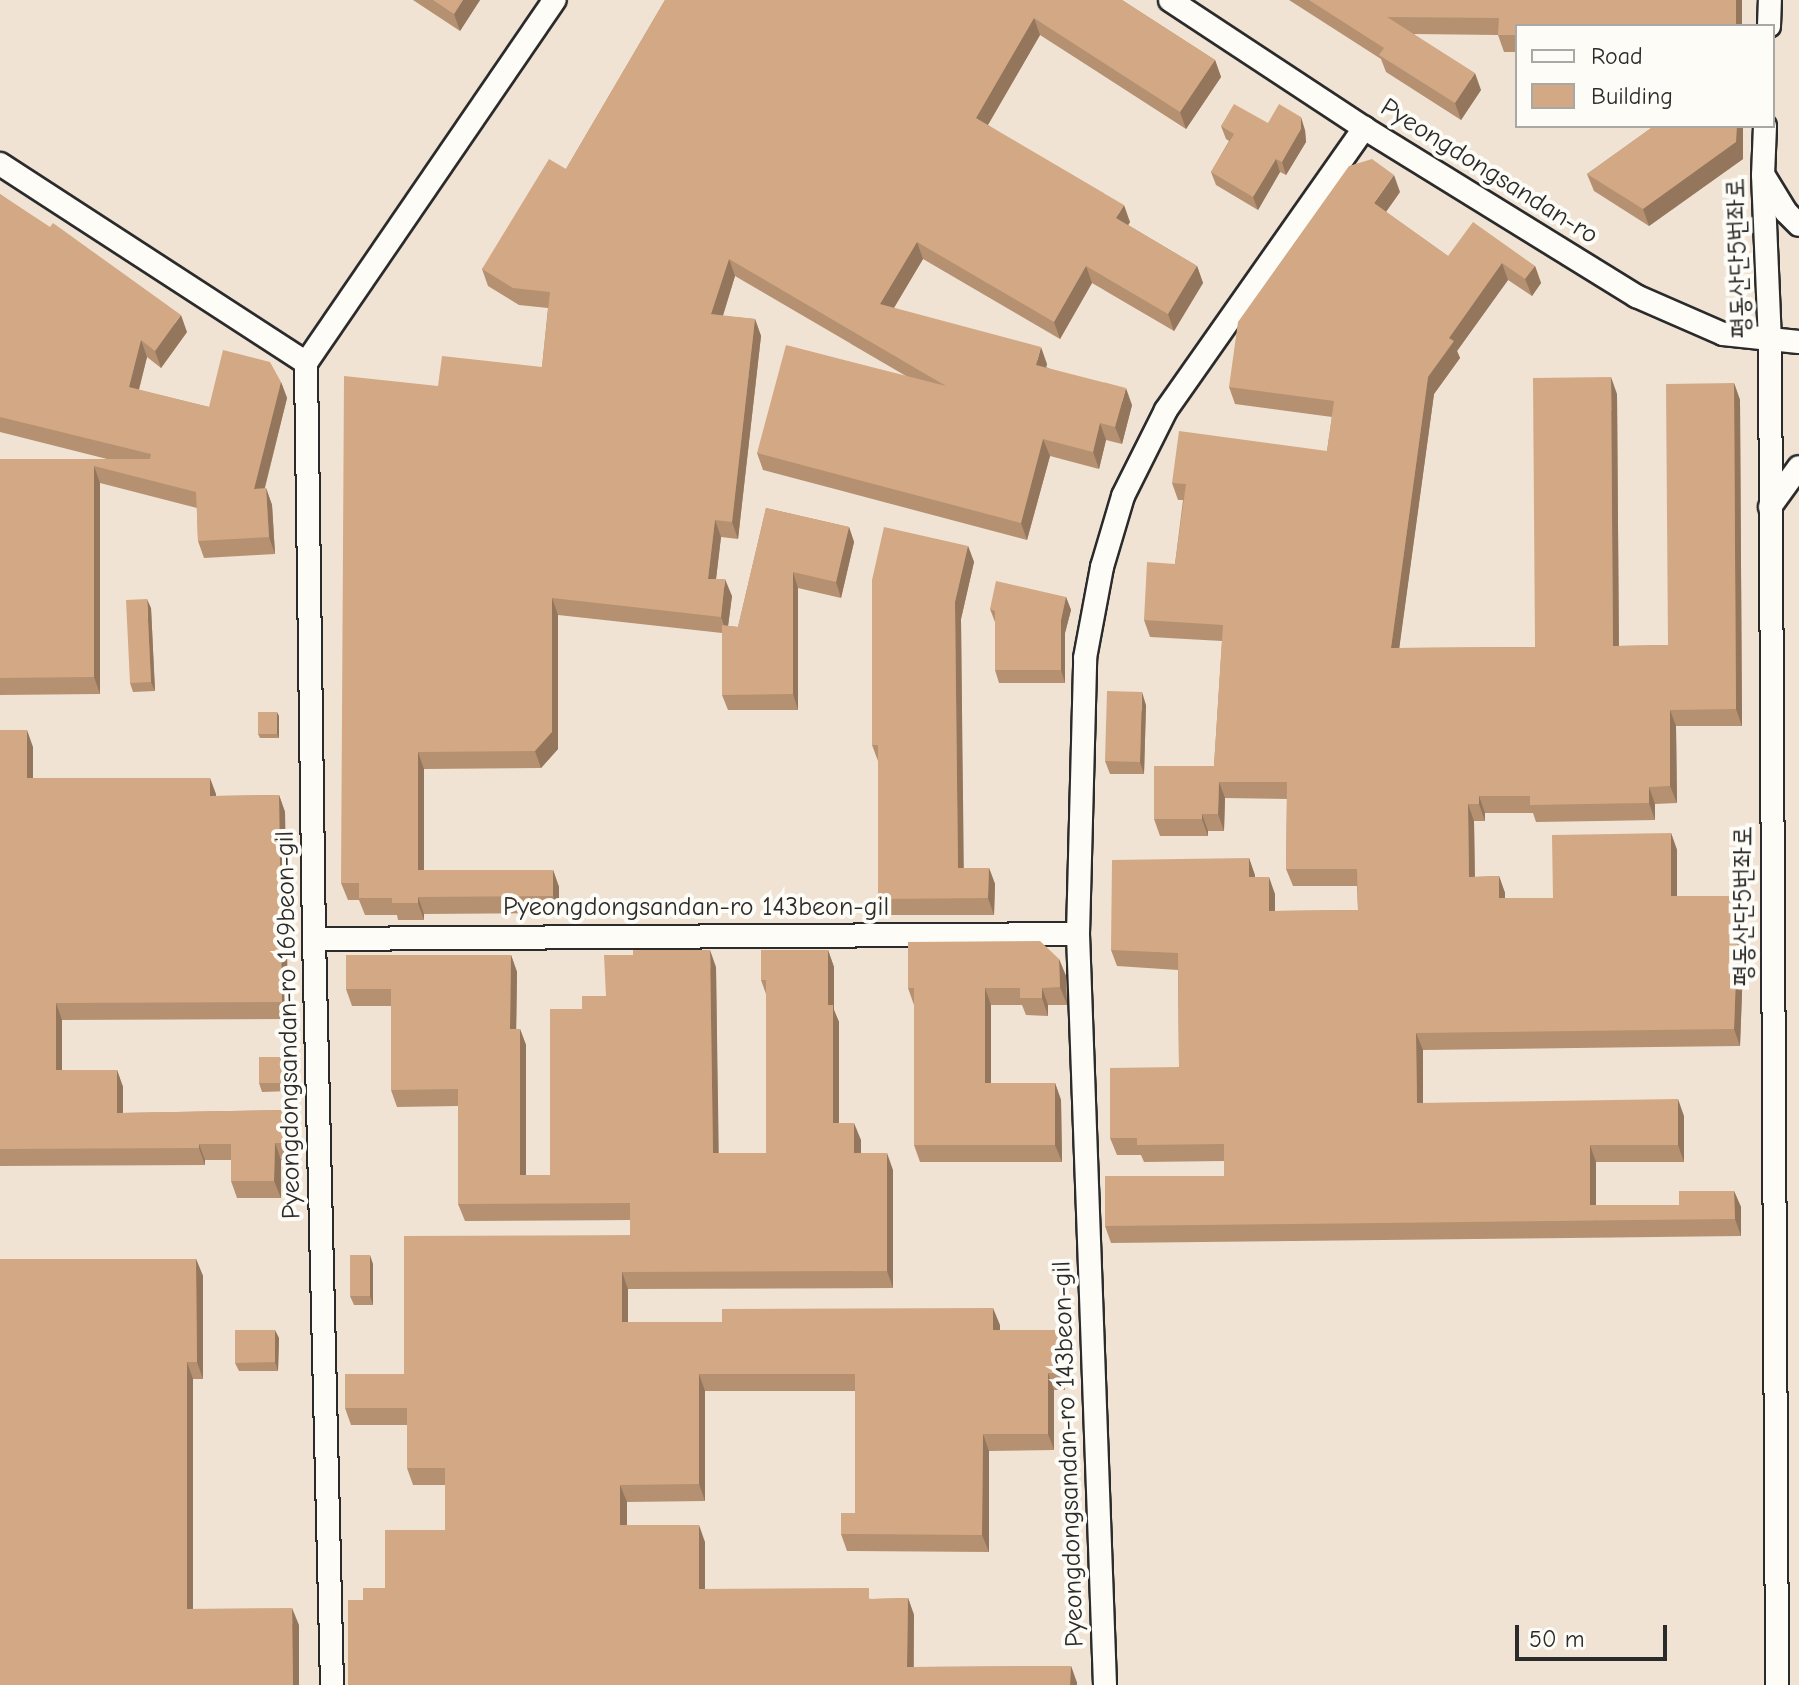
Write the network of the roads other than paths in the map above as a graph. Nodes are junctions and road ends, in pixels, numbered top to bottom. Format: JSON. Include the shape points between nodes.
{"nodes":[{"id":1,"x":555,"y":0,"type":"edge"},
{"id":2,"x":1170,"y":0,"type":"edge"},
{"id":3,"x":1770,"y":0,"type":"edge"},
{"id":4,"x":1769,"y":24,"type":"edge"},
{"id":5,"x":1364,"y":128,"type":"junction"},
{"id":6,"x":1765,"y":128,"type":"edge"},
{"id":7,"x":0,"y":164,"type":"edge"},
{"id":8,"x":1763,"y":175,"type":"junction"},
{"id":9,"x":1799,"y":225,"type":"edge"},
{"id":10,"x":1770,"y":341,"type":"junction"},
{"id":11,"x":1799,"y":342,"type":"edge"},
{"id":12,"x":306,"y":363,"type":"junction"},
{"id":13,"x":1799,"y":467,"type":"edge"},
{"id":14,"x":1770,"y":507,"type":"junction"},
{"id":15,"x":1078,"y":934,"type":"junction"},
{"id":16,"x":314,"y":939,"type":"junction"},
{"id":17,"x":332,"y":1685,"type":"edge"},
{"id":18,"x":1105,"y":1685,"type":"edge"},
{"id":19,"x":1777,"y":1685,"type":"edge"}],
"edges":[{"from":1,"to":12,"type":"street"},
{"from":2,"to":5,"type":"street","name":"Pyeongdongsandan-ro"},
{"from":3,"to":4,"type":"street"},
{"from":5,"to":10,"type":"street","name":"Pyeongdongsandan-ro","via":[[1636,296],[1723,334]]},
{"from":5,"to":15,"type":"street","name":"Pyeongdongsandan-ro 143beon-gil","via":[[1166,410],[1123,496],[1102,567],[1085,658]]},
{"from":6,"to":8,"type":"street","name":"평동산단5번좌로"},
{"from":7,"to":12,"type":"street"},
{"from":8,"to":9,"type":"street"},
{"from":8,"to":10,"type":"street","name":"평동산단5번좌로"},
{"from":10,"to":11,"type":"street","name":"Pyeongdongsandan-ro"},
{"from":10,"to":14,"type":"street","name":"평동산단5번좌로"},
{"from":12,"to":16,"type":"street","name":"Pyeongdongsandan-ro 169beon-gil"},
{"from":13,"to":14,"type":"street"},
{"from":14,"to":19,"type":"street","name":"평동산단5번좌로"},
{"from":15,"to":16,"type":"street","name":"Pyeongdongsandan-ro 143beon-gil"},
{"from":15,"to":18,"type":"street","name":"Pyeongdongsandan-ro 143beon-gil"},
{"from":16,"to":17,"type":"street","name":"Pyeongdongsandan-ro 169beon-gil"}]}
